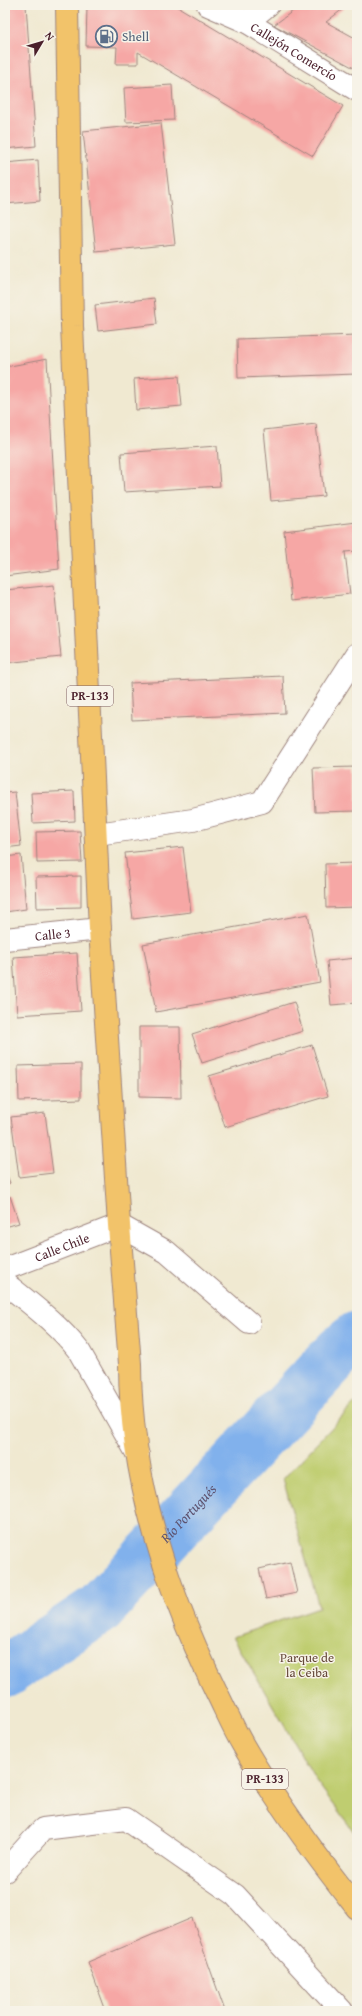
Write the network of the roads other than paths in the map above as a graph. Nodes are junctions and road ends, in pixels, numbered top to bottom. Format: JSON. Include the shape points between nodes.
{"nodes":[{"id":1,"x":67,"y":5,"type":"edge"},
{"id":2,"x":208,"y":5,"type":"edge"},
{"id":3,"x":268,"y":5,"type":"edge"},
{"id":4,"x":247,"y":22,"type":"junction"},
{"id":5,"x":357,"y":90,"type":"edge"},
{"id":6,"x":357,"y":654,"type":"edge"},
{"id":7,"x":97,"y":834,"type":"junction"},
{"id":8,"x":100,"y":929,"type":"junction"},
{"id":9,"x":5,"y":939,"type":"edge"},
{"id":10,"x":119,"y":1225,"type":"junction"},
{"id":11,"x":5,"y":1269,"type":"edge"},
{"id":12,"x":5,"y":1283,"type":"edge"},
{"id":13,"x":248,"y":1323,"type":"dead end"},
{"id":14,"x":138,"y":1455,"type":"junction"},
{"id":15,"x":5,"y":1871,"type":"edge"},
{"id":16,"x":357,"y":1908,"type":"edge"},
{"id":17,"x":342,"y":2011,"type":"edge"}],
"edges":[{"from":1,"to":7,"type":"main road","number":"PR-133","via":[[72,326]]},
{"from":2,"to":4,"type":"street","name":"Callejón Comercío"},
{"from":3,"to":4,"type":"street"},
{"from":4,"to":5,"type":"street","name":"Callejón Comercío"},
{"from":6,"to":7,"type":"street","via":[[262,802],[193,820]]},
{"from":7,"to":8,"type":"main road","number":"PR-133"},
{"from":8,"to":9,"type":"street","name":"Calle 3"},
{"from":8,"to":10,"type":"main road","number":"PR-133"},
{"from":10,"to":11,"type":"street","name":"Calle Chile"},
{"from":10,"to":13,"type":"street","via":[[167,1252]]},
{"from":10,"to":14,"type":"main road","number":"PR-133","via":[[130,1386]]},
{"from":12,"to":14,"type":"street","via":[[69,1338],[88,1364]]},
{"from":14,"to":16,"type":"main road","number":"PR-133","via":[[143,1490],[166,1576],[191,1639],[242,1745],[312,1851]]},
{"from":15,"to":17,"type":"street","via":[[43,1829],[126,1819],[235,1895]]}]}
